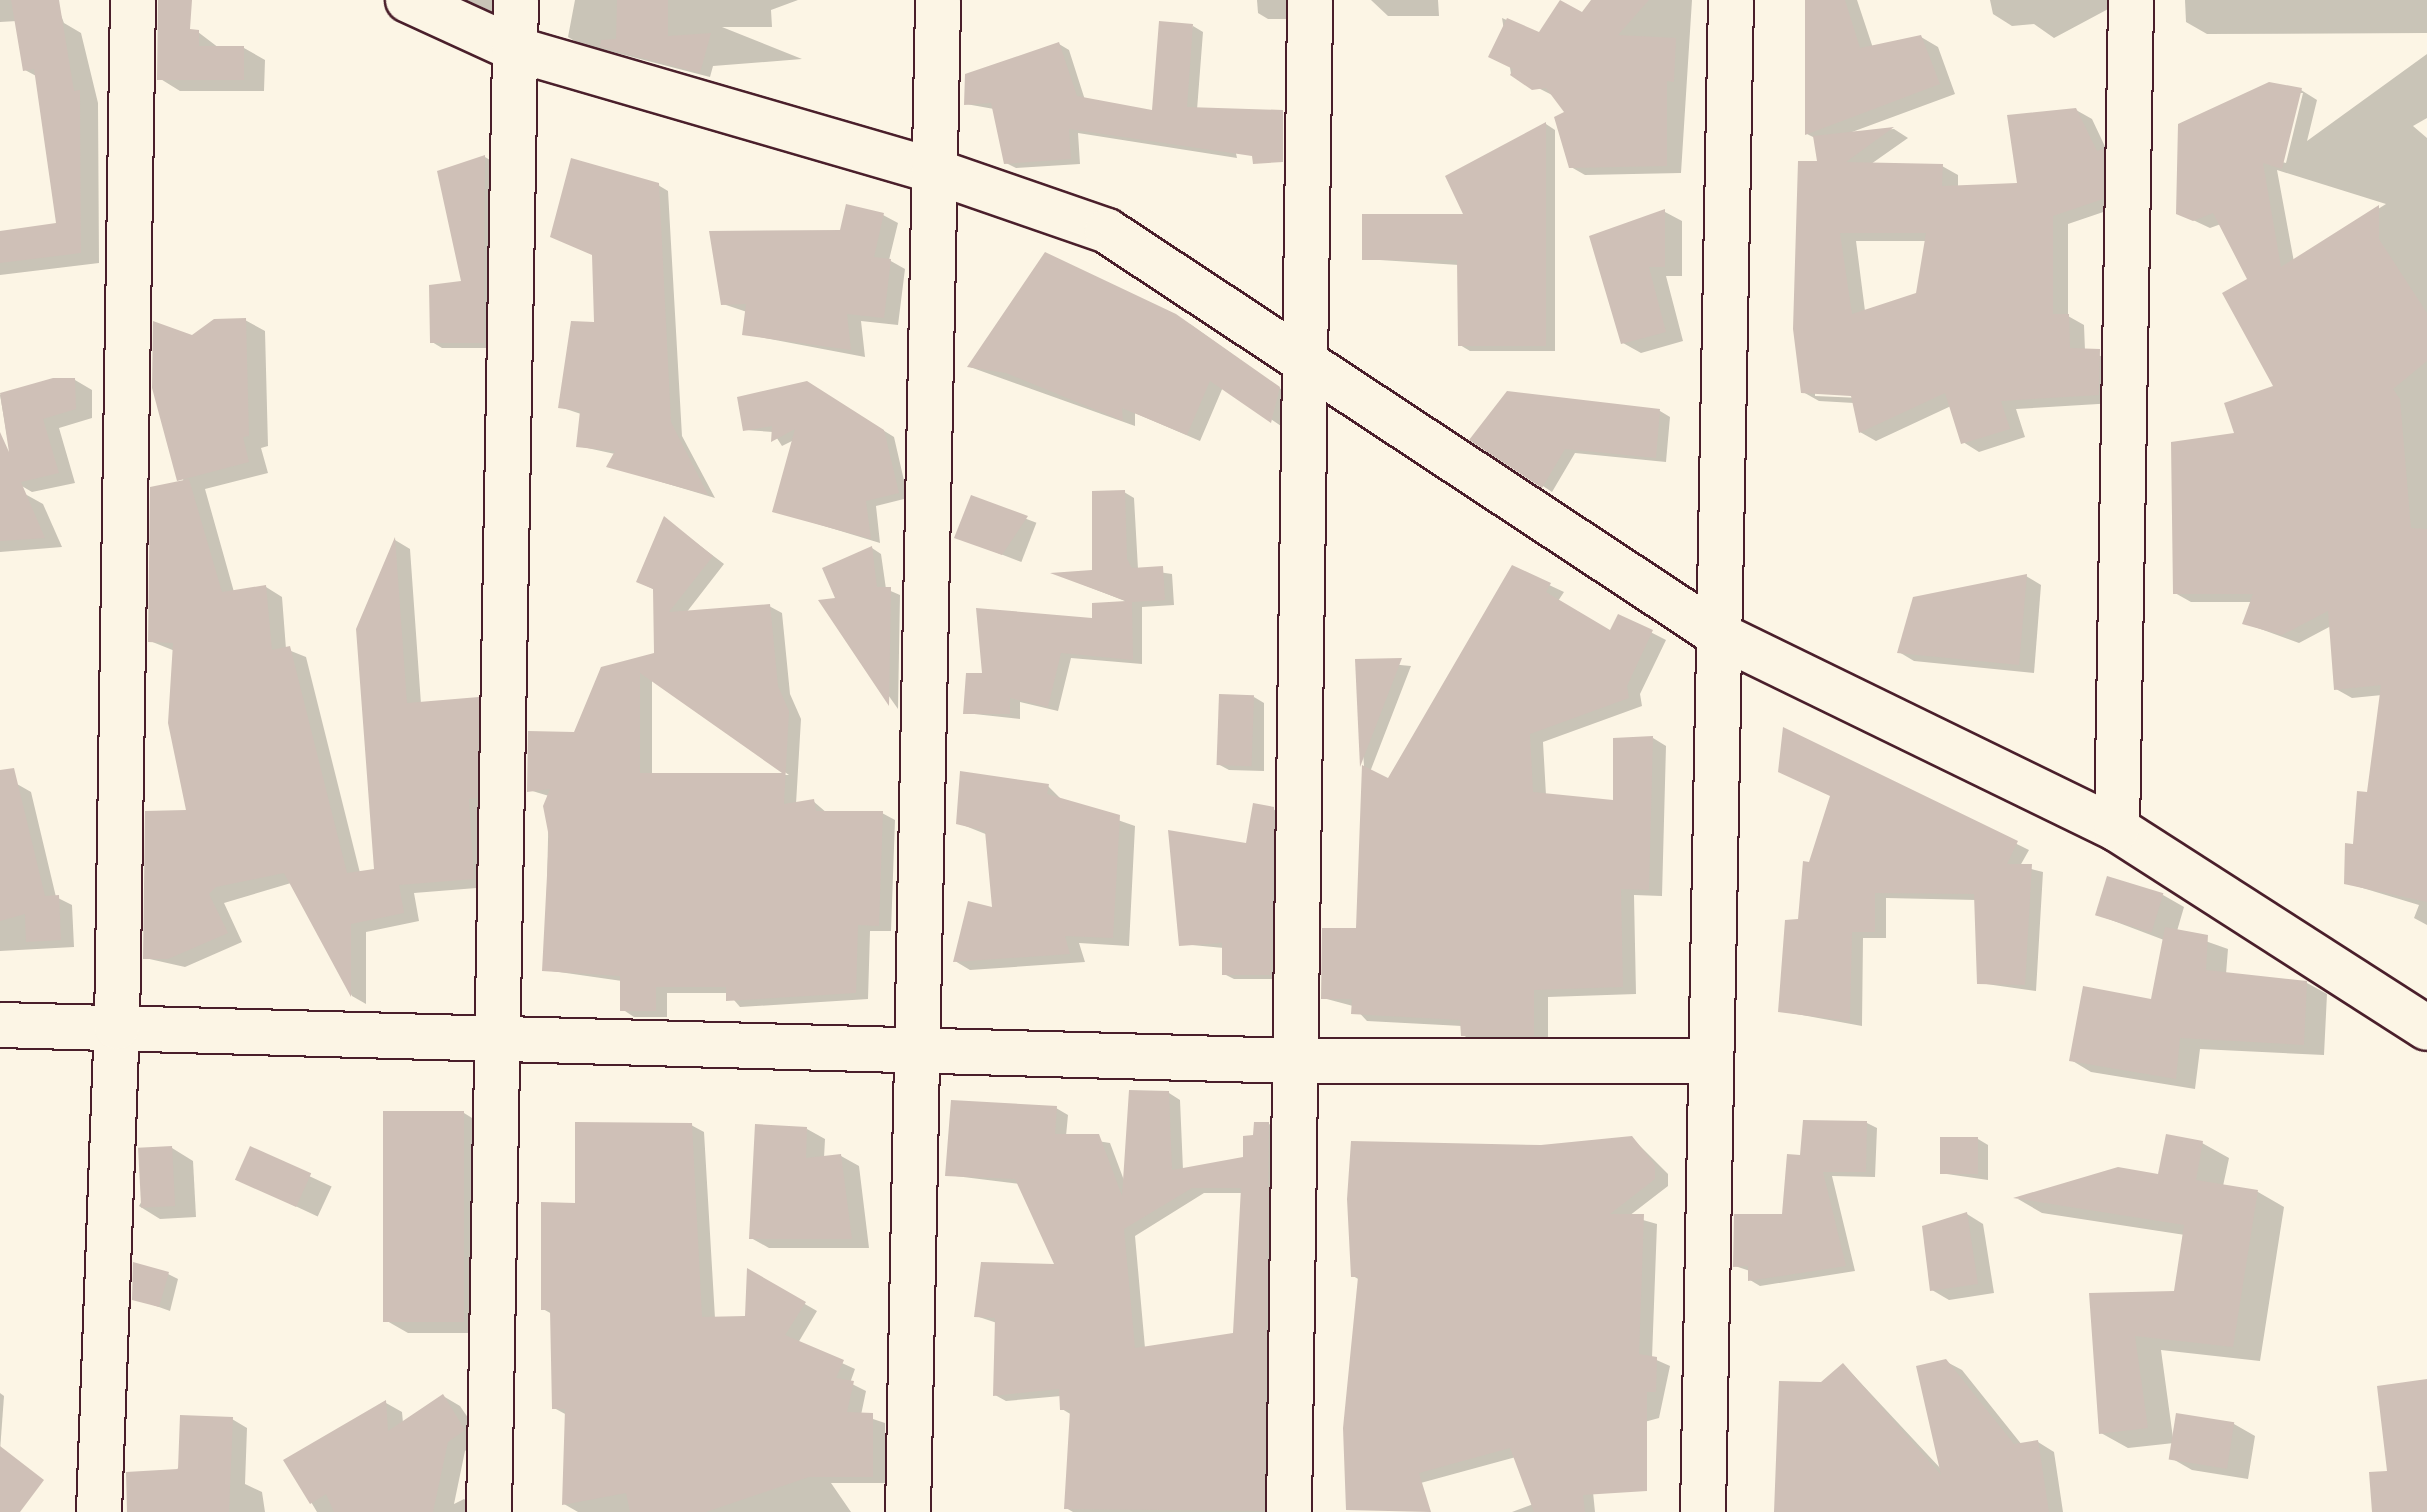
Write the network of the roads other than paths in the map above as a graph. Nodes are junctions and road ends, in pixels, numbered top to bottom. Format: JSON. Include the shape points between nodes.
{"nodes":[{"id":1,"x":133,"y":0,"type":"edge"},
{"id":2,"x":408,"y":0,"type":"edge"},
{"id":3,"x":516,"y":0,"type":"edge"},
{"id":4,"x":938,"y":0,"type":"edge"},
{"id":5,"x":1310,"y":0,"type":"edge"},
{"id":6,"x":1731,"y":0,"type":"edge"},
{"id":7,"x":2131,"y":0,"type":"edge"},
{"id":8,"x":515,"y":49,"type":"junction"},
{"id":9,"x":934,"y":171,"type":"junction"},
{"id":10,"x":1305,"y":358,"type":"junction"},
{"id":11,"x":1719,"y":635,"type":"junction"},
{"id":12,"x":2117,"y":829,"type":"junction"},
{"id":13,"x":0,"y":1025,"type":"edge"},
{"id":14,"x":117,"y":1027,"type":"junction"},
{"id":15,"x":2427,"y":1028,"type":"edge"},
{"id":16,"x":497,"y":1035,"type":"junction"},
{"id":17,"x":918,"y":1049,"type":"junction"},
{"id":18,"x":1296,"y":1061,"type":"junction"},
{"id":19,"x":1711,"y":1061,"type":"junction"},
{"id":20,"x":99,"y":1512,"type":"edge"},
{"id":21,"x":489,"y":1512,"type":"edge"},
{"id":22,"x":908,"y":1512,"type":"edge"},
{"id":23,"x":1289,"y":1512,"type":"edge"},
{"id":24,"x":1703,"y":1512,"type":"edge"}],
"edges":[{"from":1,"to":14,"type":"street"},
{"from":2,"to":8,"type":"street"},
{"from":3,"to":8,"type":"street"},
{"from":4,"to":9,"type":"street"},
{"from":5,"to":10,"type":"street"},
{"from":6,"to":11,"type":"street"},
{"from":7,"to":12,"type":"street"},
{"from":8,"to":9,"type":"street"},
{"from":8,"to":16,"type":"street"},
{"from":9,"to":10,"type":"street","via":[[1107,231]]},
{"from":9,"to":17,"type":"street"},
{"from":10,"to":11,"type":"street"},
{"from":10,"to":18,"type":"street"},
{"from":11,"to":12,"type":"street"},
{"from":11,"to":19,"type":"street"},
{"from":12,"to":15,"type":"street"},
{"from":13,"to":14,"type":"street"},
{"from":14,"to":16,"type":"street"},
{"from":14,"to":20,"type":"street"},
{"from":16,"to":17,"type":"street"},
{"from":16,"to":21,"type":"street"},
{"from":17,"to":18,"type":"street"},
{"from":17,"to":22,"type":"street"},
{"from":18,"to":19,"type":"street"},
{"from":18,"to":23,"type":"street"},
{"from":19,"to":24,"type":"street"}]}
